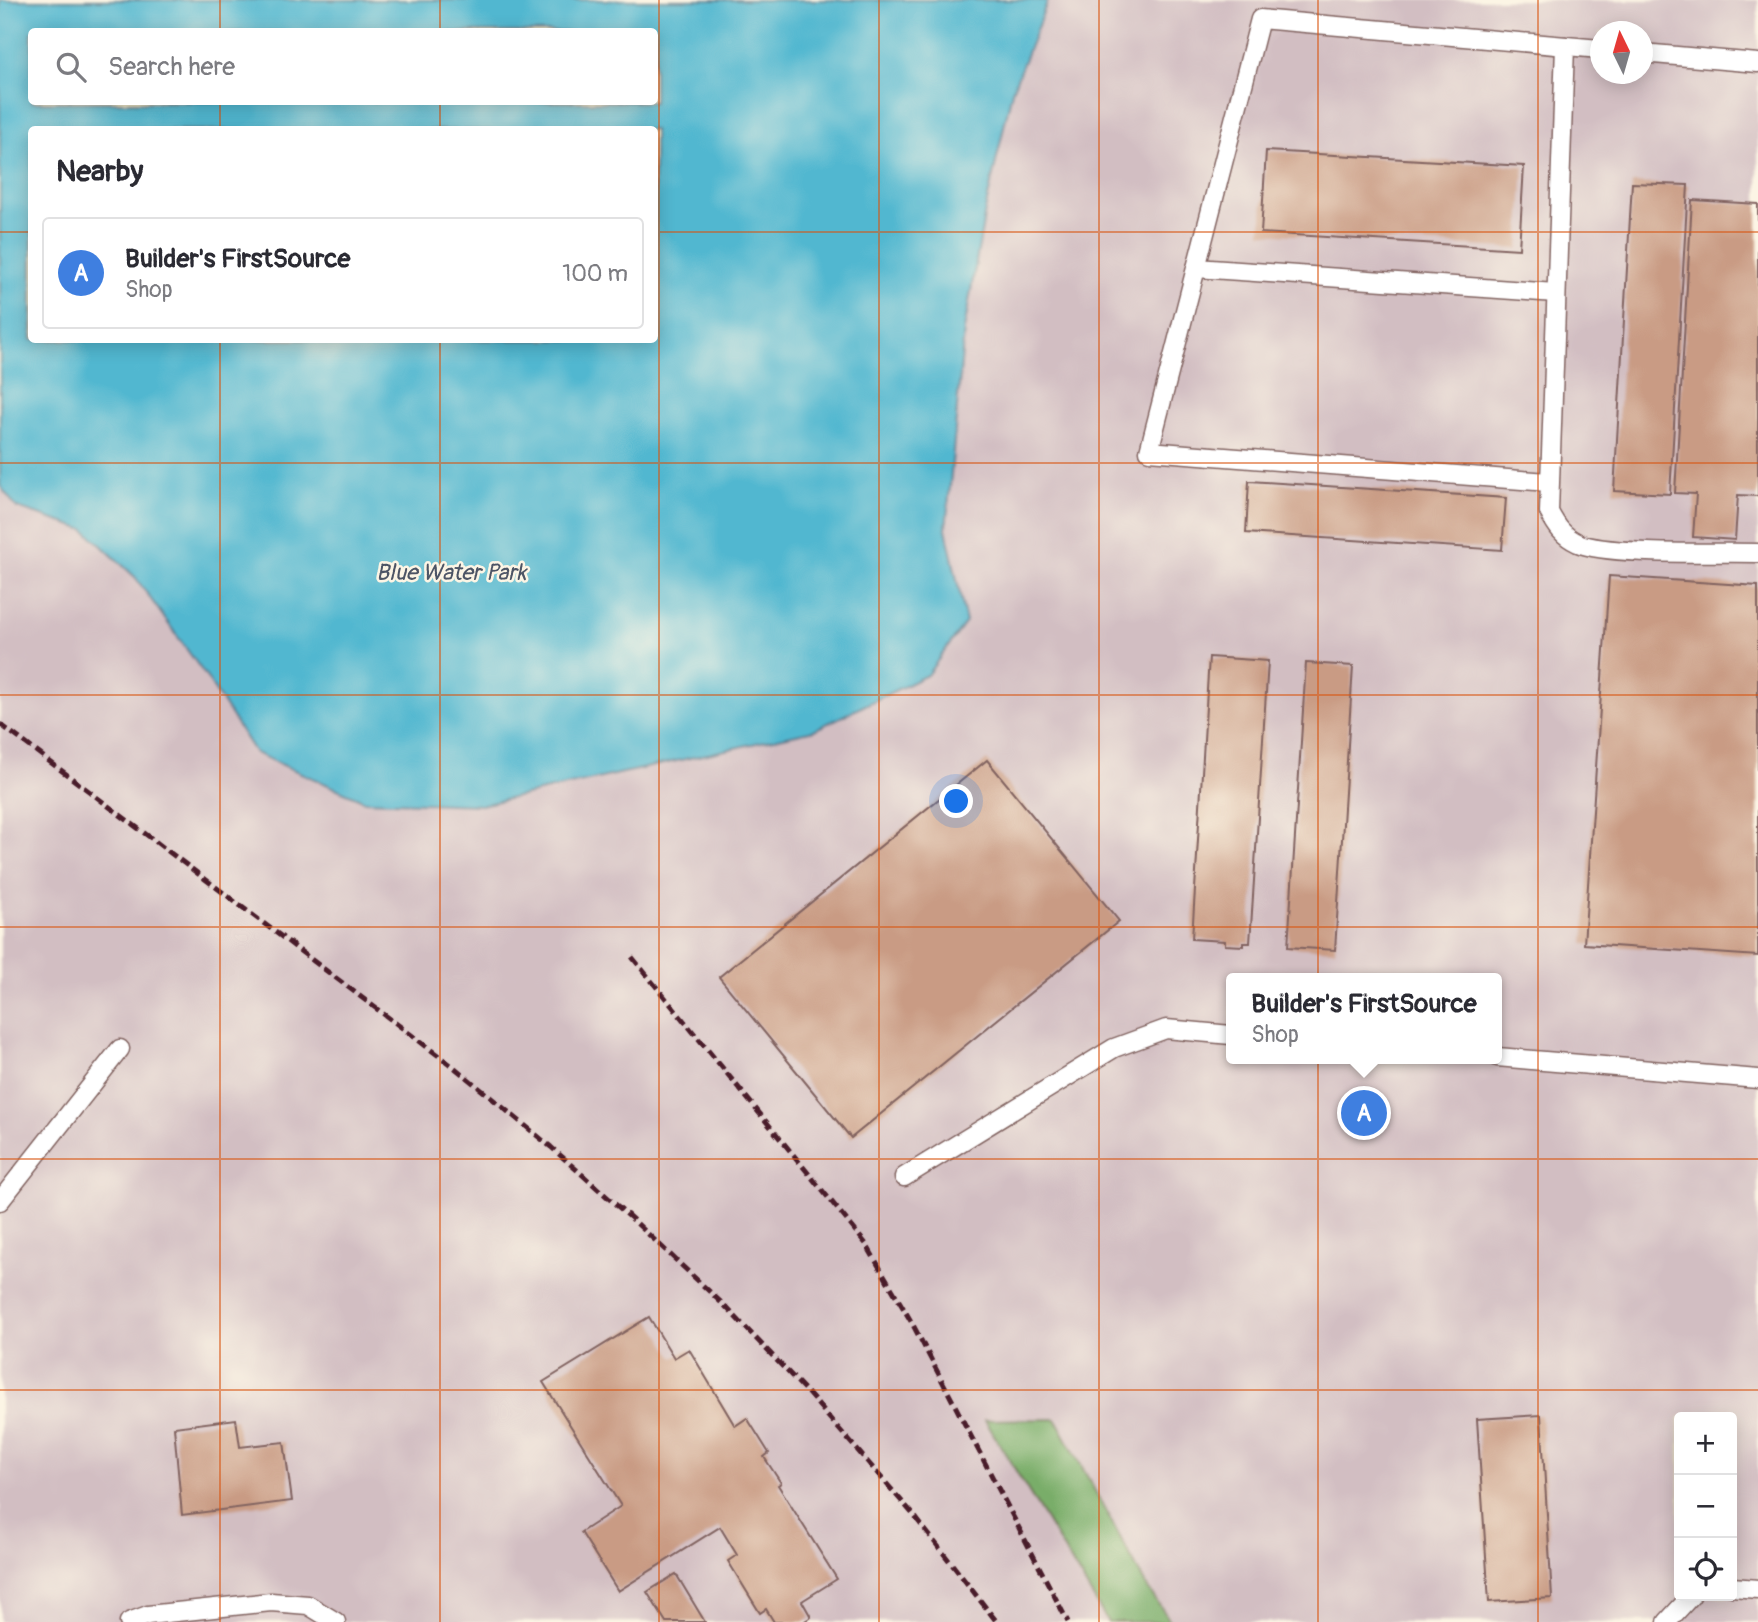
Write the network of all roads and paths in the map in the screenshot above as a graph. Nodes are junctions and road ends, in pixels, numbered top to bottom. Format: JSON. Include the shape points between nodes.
{"nodes":[{"id":1,"x":1565,"y":46,"type":"junction"},
{"id":2,"x":1590,"y":48,"type":"edge"},
{"id":3,"x":1653,"y":54,"type":"edge"},
{"id":4,"x":1758,"y":63,"type":"edge"},
{"id":5,"x":1196,"y":268,"type":"junction"},
{"id":6,"x":1556,"y":293,"type":"junction"},
{"id":7,"x":1548,"y":482,"type":"junction"},
{"id":8,"x":1758,"y":554,"type":"edge"},
{"id":9,"x":1226,"y":1035,"type":"edge"},
{"id":10,"x":120,"y":1049,"type":"dead end"},
{"id":11,"x":1502,"y":1057,"type":"edge"},
{"id":12,"x":1758,"y":1079,"type":"edge"},
{"id":13,"x":904,"y":1177,"type":"dead end"},
{"id":14,"x":0,"y":1201,"type":"edge"},
{"id":15,"x":1737,"y":1587,"type":"edge"},
{"id":16,"x":1758,"y":1589,"type":"edge"},
{"id":17,"x":1686,"y":1601,"type":"edge"},
{"id":18,"x":129,"y":1622,"type":"edge"},
{"id":19,"x":336,"y":1622,"type":"edge"},
{"id":20,"x":1667,"y":1622,"type":"edge"}],
"edges":[{"from":1,"to":2,"type":"lane"},
{"from":1,"to":5,"type":"lane","via":[[1261,19]]},
{"from":1,"to":6,"type":"lane"},
{"from":3,"to":4,"type":"lane"},
{"from":5,"to":6,"type":"lane"},
{"from":5,"to":7,"type":"lane","via":[[1149,451]]},
{"from":6,"to":7,"type":"lane"},
{"from":7,"to":8,"type":"lane","via":[[1549,512],[1559,531],[1580,544]]},
{"from":9,"to":13,"type":"lane","via":[[1166,1029],[1114,1048]]},
{"from":10,"to":14,"type":"lane"},
{"from":11,"to":12,"type":"lane"},
{"from":15,"to":16,"type":"lane"},
{"from":17,"to":20,"type":"lane"},
{"from":18,"to":19,"type":"lane","via":[[148,1615],[271,1602],[307,1605]]}]}
